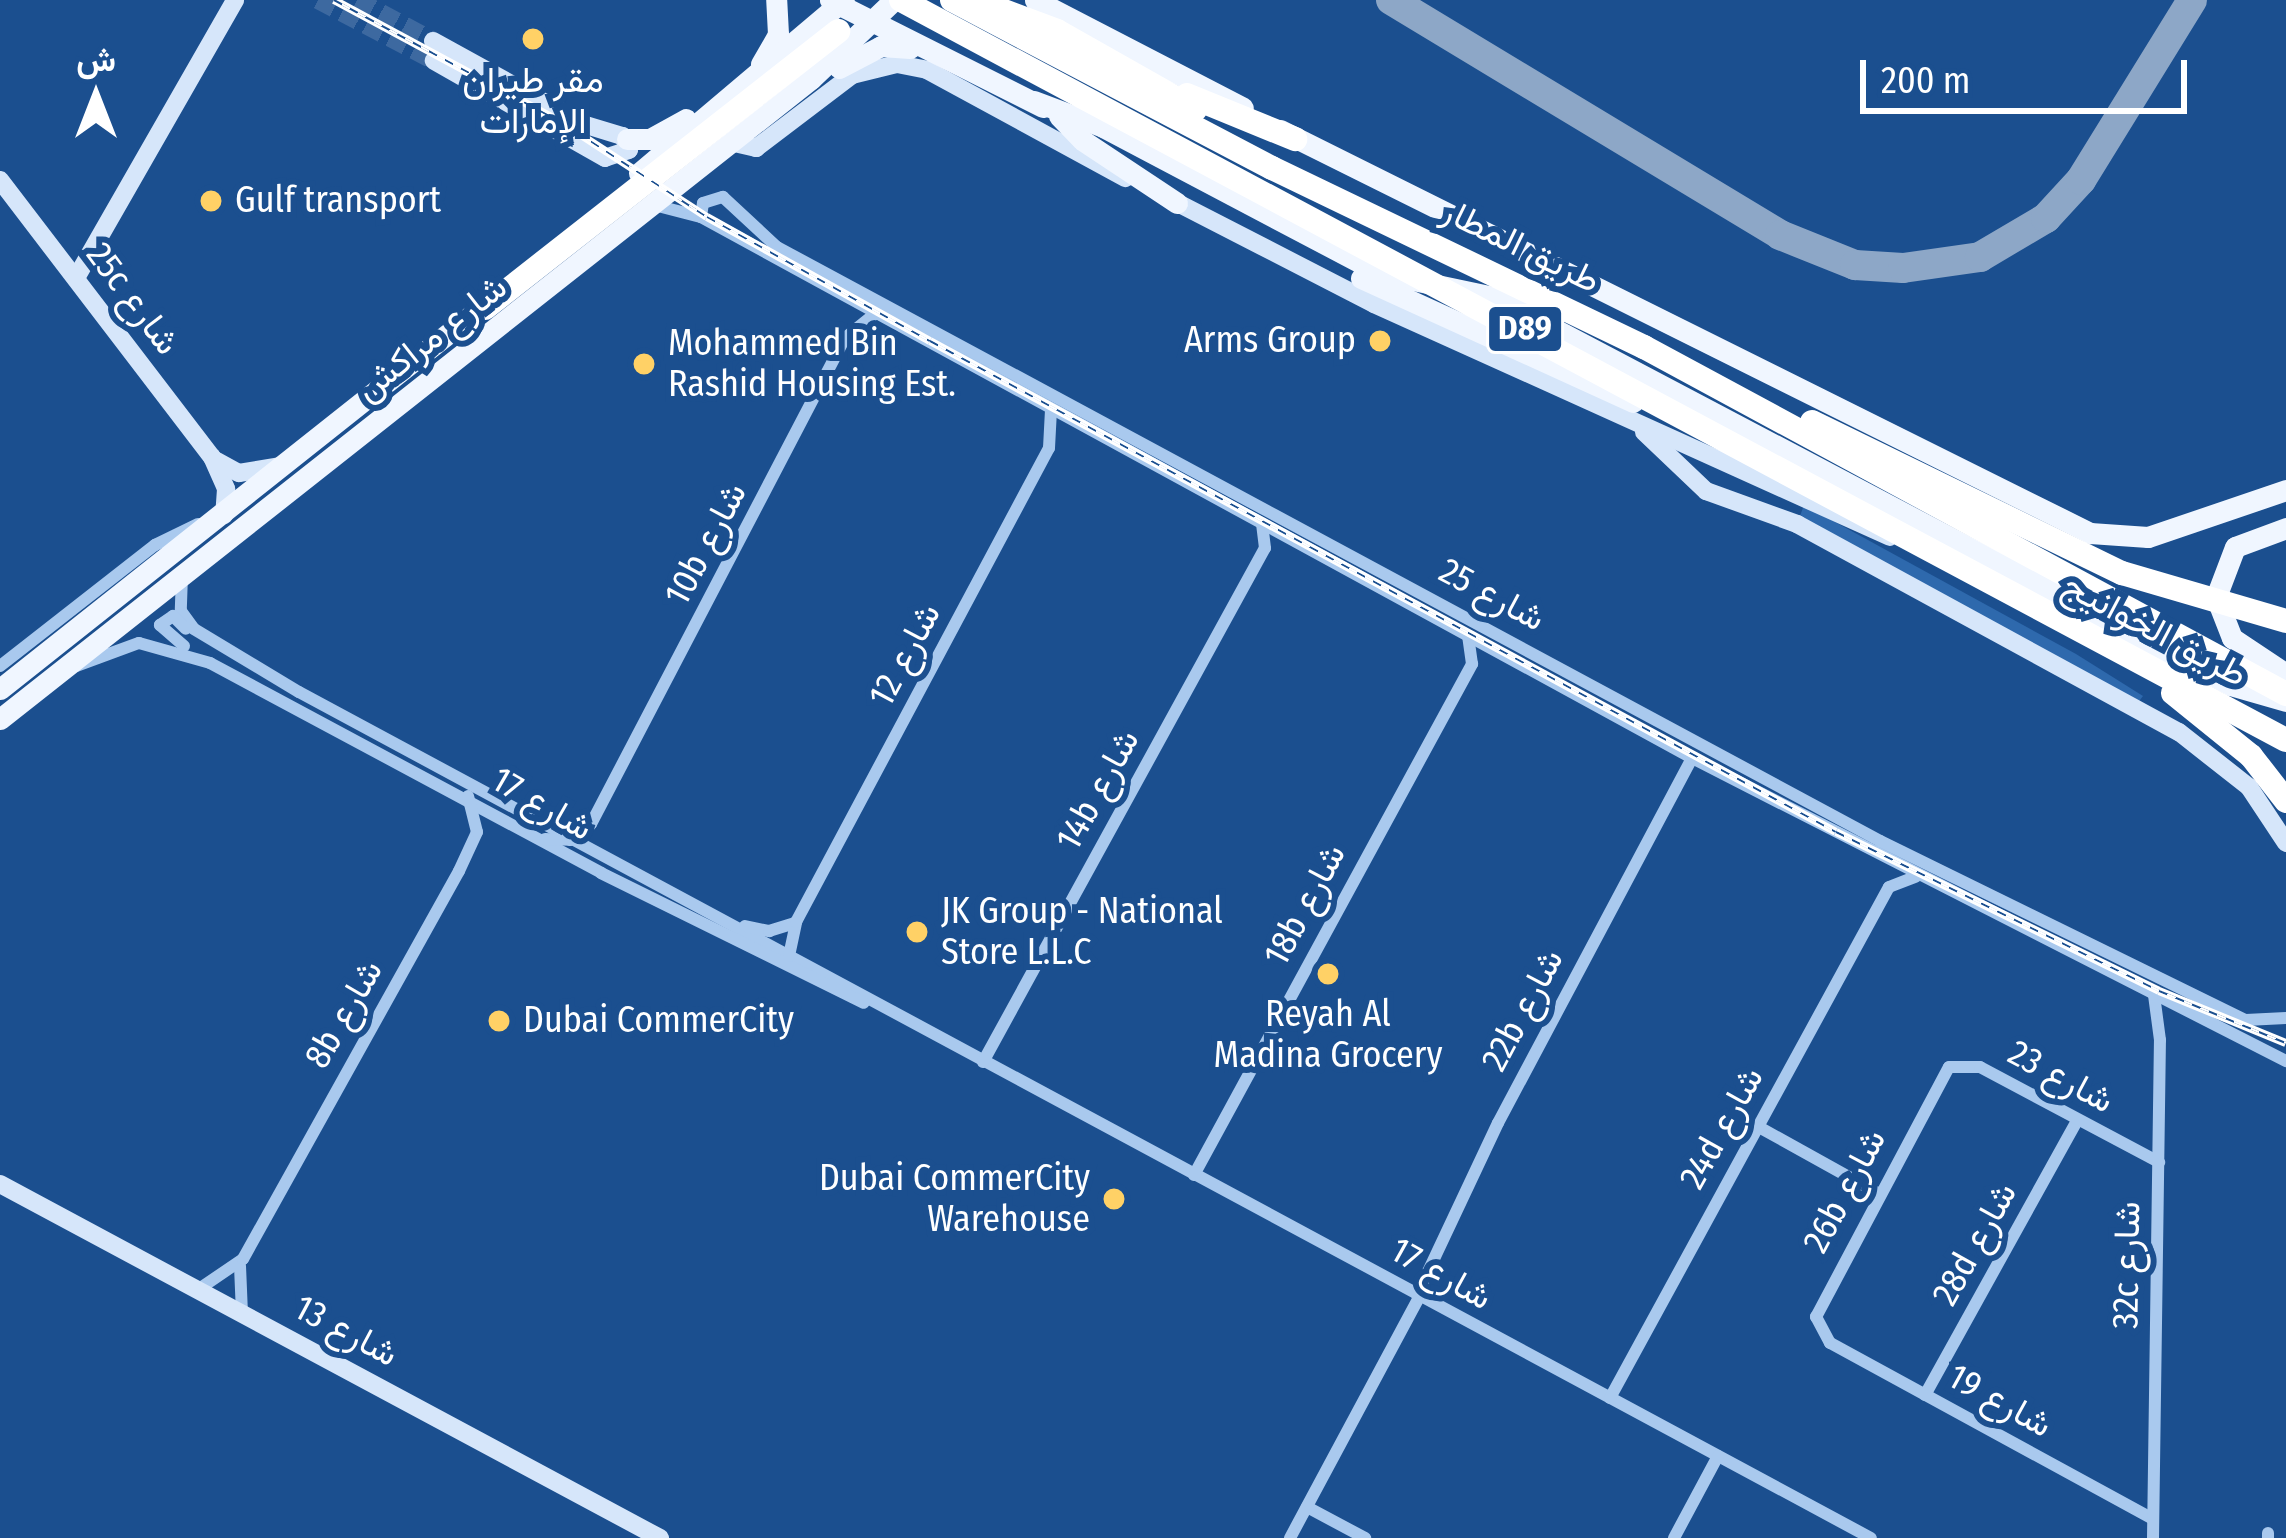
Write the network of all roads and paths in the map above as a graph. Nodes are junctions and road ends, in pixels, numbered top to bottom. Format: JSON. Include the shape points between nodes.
{"nodes":[{"id":1,"x":235,"y":0,"type":"edge"},
{"id":2,"x":776,"y":0,"type":"edge"},
{"id":3,"x":952,"y":0,"type":"edge"},
{"id":4,"x":1035,"y":0,"type":"edge"},
{"id":5,"x":837,"y":2,"type":"edge"},
{"id":6,"x":888,"y":6,"type":"edge"},
{"id":7,"x":975,"y":6,"type":"edge"},
{"id":8,"x":838,"y":31,"type":"dead end"},
{"id":9,"x":434,"y":51,"type":"tunnel mouth"},
{"id":10,"x":932,"y":52,"type":"junction"},
{"id":11,"x":1095,"y":52,"type":"junction"},
{"id":12,"x":811,"y":79,"type":"junction"},
{"id":13,"x":726,"y":91,"type":"junction"},
{"id":14,"x":1034,"y":101,"type":"junction"},
{"id":15,"x":1059,"y":116,"type":"junction"},
{"id":16,"x":1295,"y":139,"type":"junction"},
{"id":17,"x":627,"y":140,"type":"joint"},
{"id":18,"x":730,"y":142,"type":"junction"},
{"id":19,"x":646,"y":167,"type":"junction"},
{"id":20,"x":0,"y":180,"type":"edge"},
{"id":21,"x":1177,"y":202,"type":"junction"},
{"id":22,"x":647,"y":204,"type":"junction"},
{"id":23,"x":701,"y":217,"type":"junction"},
{"id":24,"x":99,"y":243,"type":"junction"},
{"id":25,"x":52,"y":248,"type":"junction"},
{"id":26,"x":1449,"y":250,"type":"junction"},
{"id":27,"x":776,"y":253,"type":"junction"},
{"id":28,"x":76,"y":278,"type":"junction"},
{"id":29,"x":484,"y":308,"type":"junction"},
{"id":30,"x":875,"y":314,"type":"junction"},
{"id":31,"x":1726,"y":392,"type":"junction"},
{"id":32,"x":1052,"y":412,"type":"junction"},
{"id":33,"x":1618,"y":414,"type":"junction"},
{"id":34,"x":1710,"y":429,"type":"junction"},
{"id":35,"x":212,"y":458,"type":"junction"},
{"id":36,"x":286,"y":465,"type":"junction"},
{"id":37,"x":1735,"y":467,"type":"junction"},
{"id":38,"x":2286,"y":490,"type":"edge"},
{"id":39,"x":1743,"y":506,"type":"junction"},
{"id":40,"x":220,"y":518,"type":"junction"},
{"id":41,"x":1262,"y":525,"type":"junction"},
{"id":42,"x":2286,"y":528,"type":"edge"},
{"id":43,"x":1908,"y":537,"type":"junction"},
{"id":44,"x":1289,"y":539,"type":"junction"},
{"id":45,"x":1265,"y":548,"type":"junction"},
{"id":46,"x":2053,"y":569,"type":"joint"},
{"id":47,"x":182,"y":574,"type":"junction"},
{"id":48,"x":1990,"y":582,"type":"joint"},
{"id":49,"x":2286,"y":621,"type":"edge"},
{"id":50,"x":1468,"y":636,"type":"junction"},
{"id":51,"x":220,"y":646,"type":"junction"},
{"id":52,"x":1505,"y":656,"type":"junction"},
{"id":53,"x":210,"y":663,"type":"junction"},
{"id":54,"x":2140,"y":663,"type":"junction"},
{"id":55,"x":1472,"y":664,"type":"junction"},
{"id":56,"x":0,"y":667,"type":"edge"},
{"id":57,"x":65,"y":668,"type":"junction"},
{"id":58,"x":2286,"y":674,"type":"edge"},
{"id":59,"x":0,"y":689,"type":"edge"},
{"id":60,"x":2286,"y":698,"type":"edge"},
{"id":61,"x":0,"y":719,"type":"edge"},
{"id":62,"x":2286,"y":740,"type":"edge"},
{"id":63,"x":1692,"y":758,"type":"junction"},
{"id":64,"x":467,"y":795,"type":"junction"},
{"id":65,"x":2286,"y":801,"type":"edge"},
{"id":66,"x":599,"y":810,"type":"junction"},
{"id":67,"x":576,"y":837,"type":"junction"},
{"id":68,"x":538,"y":838,"type":"junction"},
{"id":69,"x":2286,"y":843,"type":"edge"},
{"id":70,"x":599,"y":850,"type":"junction"},
{"id":71,"x":1883,"y":859,"type":"junction"},
{"id":72,"x":1917,"y":876,"type":"junction"},
{"id":73,"x":1889,"y":887,"type":"junction"},
{"id":74,"x":796,"y":922,"type":"junction"},
{"id":75,"x":734,"y":923,"type":"junction"},
{"id":76,"x":788,"y":954,"type":"junction"},
{"id":77,"x":793,"y":972,"type":"junction"},
{"id":78,"x":2154,"y":994,"type":"junction"},
{"id":79,"x":2182,"y":1009,"type":"junction"},
{"id":80,"x":2286,"y":1018,"type":"edge"},
{"id":81,"x":2266,"y":1023,"type":"junction"},
{"id":82,"x":2160,"y":1040,"type":"junction"},
{"id":83,"x":2261,"y":1047,"type":"junction"},
{"id":84,"x":2286,"y":1061,"type":"edge"},
{"id":85,"x":983,"y":1062,"type":"junction"},
{"id":86,"x":1937,"y":1079,"type":"joint"},
{"id":87,"x":2077,"y":1121,"type":"junction"},
{"id":88,"x":1757,"y":1126,"type":"junction"},
{"id":89,"x":2158,"y":1162,"type":"junction"},
{"id":90,"x":1194,"y":1175,"type":"junction"},
{"id":91,"x":0,"y":1184,"type":"edge"},
{"id":92,"x":1878,"y":1193,"type":"junction"},
{"id":93,"x":243,"y":1259,"type":"junction"},
{"id":94,"x":199,"y":1289,"type":"junction"},
{"id":95,"x":1418,"y":1295,"type":"junction"},
{"id":96,"x":242,"y":1313,"type":"junction"},
{"id":97,"x":1820,"y":1334,"type":"joint"},
{"id":98,"x":1925,"y":1395,"type":"junction"},
{"id":99,"x":1610,"y":1398,"type":"junction"},
{"id":100,"x":1718,"y":1456,"type":"junction"},
{"id":101,"x":1307,"y":1507,"type":"junction"},
{"id":102,"x":2153,"y":1519,"type":"junction"},
{"id":103,"x":660,"y":1538,"type":"edge"},
{"id":104,"x":1290,"y":1538,"type":"edge"},
{"id":105,"x":1366,"y":1538,"type":"edge"},
{"id":106,"x":1675,"y":1538,"type":"edge"},
{"id":107,"x":1871,"y":1538,"type":"edge"},
{"id":108,"x":2153,"y":1538,"type":"edge"}],
"edges":[{"from":1,"to":24,"type":"street"},
{"from":2,"to":13,"type":"main road","via":[[770,52]]},
{"from":3,"to":7,"type":"highway","name":"طريق المطار","number":"D89"},
{"from":4,"to":16,"type":"main road"},
{"from":5,"to":6,"type":"main road"},
{"from":5,"to":19,"type":"main road"},
{"from":6,"to":10,"type":"main road"},
{"from":6,"to":12,"type":"main road","name":"شارع مراكش"},
{"from":6,"to":34,"type":"highway","name":"طريق المطار","number":"D89","via":[[1056,82]]},
{"from":7,"to":11,"type":"highway","via":[[1026,17]]},
{"from":7,"to":26,"type":"highway","name":"طريق المطار","number":"D89","via":[[1117,86]]},
{"from":8,"to":29,"type":"highway"},
{"from":9,"to":17,"type":"street","via":[[605,158],[626,154]]},
{"from":10,"to":12,"type":"main road","via":[[881,46]]},
{"from":10,"to":14,"type":"main road"},
{"from":11,"to":16,"type":"highway","via":[[1252,127]]},
{"from":11,"to":26,"type":"highway"},
{"from":12,"to":18,"type":"main road","name":"شارع مراكش"},
{"from":13,"to":17,"type":"main road","via":[[664,134]]},
{"from":13,"to":19,"type":"main road"},
{"from":14,"to":15,"type":"main road"},
{"from":14,"to":60,"type":"main road","via":[[1103,127],[1380,273],[1494,297],[2230,685]]},
{"from":15,"to":21,"type":"main road"},
{"from":15,"to":34,"type":"main road","via":[[1388,292],[1650,410]]},
{"from":16,"to":38,"type":"main road","via":[[2090,533],[2148,537]]},
{"from":18,"to":21,"type":"street","via":[[756,148],[852,75],[913,66]]},
{"from":18,"to":22,"type":"main road","name":"شارع مراكش"},
{"from":19,"to":29,"type":"main road","name":"شارع مراكش"},
{"from":20,"to":25,"type":"street","name":"25c شارع"},
{"from":21,"to":33,"type":"street","via":[[1374,304]]},
{"from":22,"to":23,"type":"street","name":"شارع 25"},
{"from":22,"to":47,"type":"main road","name":"شارع مراكش"},
{"from":23,"to":27,"type":"street","name":"شارع 25"},
{"from":23,"to":27,"type":"street","name":"شارع 25","via":[[709,198],[723,197]]},
{"from":24,"to":25,"type":"street"},
{"from":24,"to":28,"type":"street"},
{"from":25,"to":28,"type":"street","name":"25c شارع"},
{"from":26,"to":31,"type":"highway","name":"طريق المطار","number":"D89"},
{"from":27,"to":30,"type":"street","name":"شارع 25"},
{"from":27,"to":81,"type":"street","name":"شارع 25","via":[[1880,841]]},
{"from":28,"to":35,"type":"street","name":"25c شارع"},
{"from":29,"to":36,"type":"main road","name":"شارع مراكش"},
{"from":30,"to":32,"type":"street","name":"شارع 25"},
{"from":30,"to":66,"type":"street","name":"10b شارع","via":[[845,338]]},
{"from":31,"to":46,"type":"highway","name":"طريق المطار","number":"D89"},
{"from":31,"to":49,"type":"highway","via":[[1770,400],[2161,587]]},
{"from":32,"to":41,"type":"street","name":"شارع 25"},
{"from":32,"to":74,"type":"street","name":"شارع 12","via":[[1049,448]]},
{"from":33,"to":37,"type":"street"},
{"from":33,"to":39,"type":"street","via":[[1706,491]]},
{"from":34,"to":43,"type":"highway","name":"طريق المطار","number":"D89"},
{"from":35,"to":36,"type":"street","via":[[239,473]]},
{"from":35,"to":40,"type":"street","name":"25c شارع","via":[[226,489]]},
{"from":36,"to":40,"type":"main road","name":"شارع مراكش"},
{"from":37,"to":39,"type":"street","via":[[1710,464],[1703,480]]},
{"from":37,"to":43,"type":"street","via":[[1868,531]]},
{"from":39,"to":69,"type":"street","via":[[1797,524],[2138,707],[2229,768]]},
{"from":40,"to":56,"type":"street","via":[[155,545]]},
{"from":40,"to":59,"type":"main road","name":"شارع مراكش"},
{"from":41,"to":44,"type":"street","name":"شارع 25"},
{"from":41,"to":45,"type":"street"},
{"from":42,"to":58,"type":"main road","via":[[2235,548],[2216,596],[2232,638]]},
{"from":43,"to":48,"type":"highway","name":"طريق المطار","number":"D89"},
{"from":44,"to":45,"type":"street"},
{"from":44,"to":50,"type":"street","name":"شارع 25"},
{"from":45,"to":85,"type":"street","name":"14b شارع"},
{"from":46,"to":60,"type":"highway","name":"طريق الخوانيج","number":"D89"},
{"from":47,"to":51,"type":"street","name":"شارع 17","via":[[186,621]]},
{"from":47,"to":57,"type":"main road","name":"شارع مراكش"},
{"from":48,"to":54,"type":"highway","name":"طريق الخوانيج","number":"D89"},
{"from":50,"to":52,"type":"street","name":"شارع 25"},
{"from":50,"to":55,"type":"street"},
{"from":51,"to":53,"type":"street","via":[[173,616],[163,620],[164,635]]},
{"from":51,"to":67,"type":"street","name":"شارع 17"},
{"from":52,"to":55,"type":"street"},
{"from":52,"to":63,"type":"street","name":"شارع 25"},
{"from":53,"to":57,"type":"street","name":"شارع 17","via":[[139,643]]},
{"from":53,"to":64,"type":"street","name":"شارع 17"},
{"from":54,"to":62,"type":"highway","name":"طريق الخوانيج","number":"D89"},
{"from":54,"to":65,"type":"highway","via":[[2251,755]]},
{"from":55,"to":90,"type":"street","name":"18b شارع"},
{"from":57,"to":61,"type":"main road","name":"شارع مراكش"},
{"from":63,"to":71,"type":"street","name":"شارع 25"},
{"from":63,"to":95,"type":"street","name":"22b شارع","via":[[1508,1103]]},
{"from":64,"to":68,"type":"street","name":"شارع 17"},
{"from":64,"to":93,"type":"street","name":"8b شارع","via":[[477,819],[473,845]]},
{"from":66,"to":67,"type":"street","name":"10b شارع"},
{"from":66,"to":70,"type":"street","name":"10b شارع"},
{"from":67,"to":68,"type":"street"},
{"from":67,"to":70,"type":"street","name":"شارع 17"},
{"from":68,"to":77,"type":"street","name":"شارع 17"},
{"from":70,"to":75,"type":"street","name":"شارع 17"},
{"from":71,"to":72,"type":"street","name":"شارع 25"},
{"from":71,"to":73,"type":"street"},
{"from":72,"to":73,"type":"street"},
{"from":72,"to":78,"type":"street","name":"شارع 25"},
{"from":73,"to":88,"type":"street","name":"24d شارع"},
{"from":74,"to":75,"type":"street","via":[[769,931]]},
{"from":74,"to":76,"type":"street","name":"شارع 12"},
{"from":75,"to":76,"type":"street","name":"شارع 17"},
{"from":76,"to":77,"type":"street","name":"شارع 12"},
{"from":76,"to":85,"type":"street","name":"شارع 17"},
{"from":77,"to":85,"type":"street","name":"شارع 17"},
{"from":78,"to":79,"type":"street","name":"شارع 25"},
{"from":78,"to":82,"type":"street","name":"32c شارع"},
{"from":79,"to":82,"type":"street"},
{"from":79,"to":83,"type":"street","name":"شارع 25"},
{"from":80,"to":81,"type":"street"},
{"from":81,"to":83,"type":"street","via":[[2272,1034]]},
{"from":82,"to":89,"type":"street","name":"32c شارع"},
{"from":83,"to":84,"type":"street","name":"شارع 25"},
{"from":85,"to":90,"type":"street","name":"شارع 17"},
{"from":86,"to":87,"type":"street","name":"شارع 23","via":[[1970,1063]]},
{"from":86,"to":92,"type":"street","name":"26b شارع"},
{"from":87,"to":89,"type":"street","name":"شارع 23"},
{"from":87,"to":98,"type":"street","name":"28d شارع"},
{"from":88,"to":92,"type":"street"},
{"from":88,"to":99,"type":"street","name":"24d شارع"},
{"from":89,"to":102,"type":"street","name":"32c شارع"},
{"from":90,"to":95,"type":"street","name":"شارع 17"},
{"from":91,"to":94,"type":"street","name":"شارع 13"},
{"from":92,"to":97,"type":"street","name":"26b شارع","via":[[1817,1309]]},
{"from":93,"to":94,"type":"street","name":"8b شارع"},
{"from":93,"to":96,"type":"street","name":"8b شارع"},
{"from":94,"to":96,"type":"street","name":"شارع 13"},
{"from":95,"to":99,"type":"street","name":"شارع 17"},
{"from":95,"to":101,"type":"street","name":"22b شارع"},
{"from":96,"to":103,"type":"street","name":"شارع 13"},
{"from":97,"to":98,"type":"street","name":"شارع 19"},
{"from":98,"to":102,"type":"street","name":"شارع 19"},
{"from":99,"to":100,"type":"street","name":"شارع 17"},
{"from":100,"to":106,"type":"street"},
{"from":100,"to":107,"type":"street","name":"شارع 17"},
{"from":101,"to":104,"type":"street","name":"22b شارع"},
{"from":101,"to":105,"type":"street"},
{"from":102,"to":108,"type":"street","name":"32c شارع"}]}
